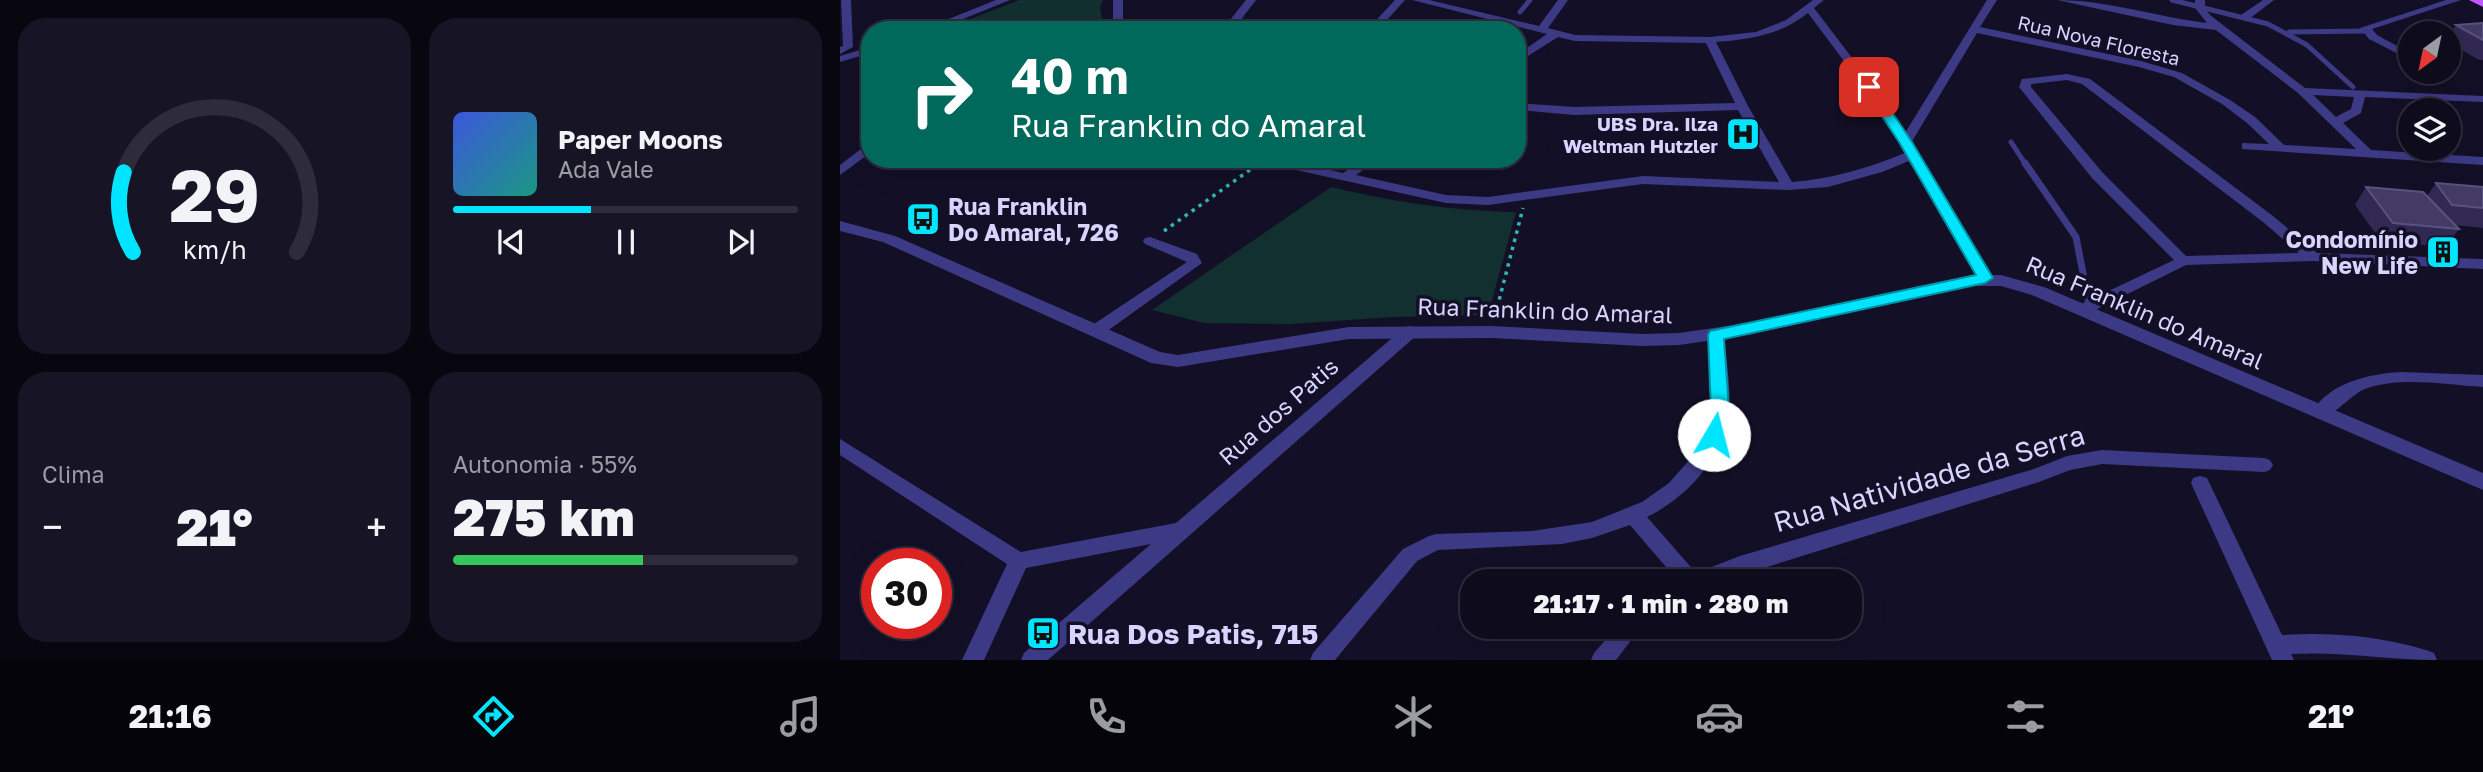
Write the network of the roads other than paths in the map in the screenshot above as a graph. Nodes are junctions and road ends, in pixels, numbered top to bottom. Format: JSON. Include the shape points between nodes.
{"nodes":[{"id":1,"x":846,"y":0,"type":"edge"},
{"id":2,"x":1005,"y":0,"type":"edge"},
{"id":3,"x":1118,"y":0,"type":"edge"},
{"id":4,"x":1251,"y":0,"type":"edge"},
{"id":5,"x":1400,"y":0,"type":"edge"},
{"id":6,"x":1417,"y":0,"type":"edge"},
{"id":7,"x":1530,"y":0,"type":"edge"},
{"id":8,"x":1563,"y":0,"type":"edge"},
{"id":9,"x":2062,"y":0,"type":"edge"},
{"id":10,"x":2172,"y":0,"type":"edge"},
{"id":11,"x":2269,"y":0,"type":"edge"},
{"id":12,"x":2456,"y":0,"type":"edge"},
{"id":13,"x":2474,"y":0,"type":"edge"},
{"id":14,"x":1989,"y":1,"type":"edge"},
{"id":15,"x":1437,"y":2,"type":"edge"},
{"id":16,"x":976,"y":4,"type":"edge"},
{"id":17,"x":1814,"y":4,"type":"edge"},
{"id":18,"x":2200,"y":4,"type":"edge"},
{"id":19,"x":2483,"y":4,"type":"edge"},
{"id":20,"x":1520,"y":12,"type":"dead end"},
{"id":21,"x":2245,"y":17,"type":"junction"},
{"id":22,"x":943,"y":21,"type":"edge"},
{"id":23,"x":1119,"y":21,"type":"edge"},
{"id":24,"x":1234,"y":21,"type":"edge"},
{"id":25,"x":1380,"y":21,"type":"edge"},
{"id":26,"x":1500,"y":21,"type":"edge"},
{"id":27,"x":1526,"y":27,"type":"edge"},
{"id":28,"x":2218,"y":27,"type":"junction"},
{"id":29,"x":1973,"y":29,"type":"junction"},
{"id":30,"x":1541,"y":31,"type":"junction"},
{"id":31,"x":2365,"y":31,"type":"junction"},
{"id":32,"x":2286,"y":32,"type":"junction"},
{"id":33,"x":1555,"y":34,"type":"junction"},
{"id":34,"x":1710,"y":40,"type":"junction"},
{"id":35,"x":2398,"y":50,"type":"edge"},
{"id":36,"x":861,"y":51,"type":"edge"},
{"id":37,"x":841,"y":54,"type":"edge"},
{"id":38,"x":1526,"y":54,"type":"edge"},
{"id":39,"x":2356,"y":90,"type":"junction"},
{"id":40,"x":2302,"y":91,"type":"junction"},
{"id":41,"x":2483,"y":99,"type":"edge"},
{"id":42,"x":1742,"y":106,"type":"junction"},
{"id":43,"x":1526,"y":108,"type":"edge"},
{"id":44,"x":2336,"y":122,"type":"junction"},
{"id":45,"x":1906,"y":142,"type":"junction"},
{"id":46,"x":2011,"y":142,"type":"dead end"},
{"id":47,"x":2246,"y":146,"type":"dead end"},
{"id":48,"x":2279,"y":147,"type":"junction"},
{"id":49,"x":2367,"y":153,"type":"junction"},
{"id":50,"x":861,"y":154,"type":"edge"},
{"id":51,"x":1912,"y":155,"type":"junction"},
{"id":52,"x":2483,"y":161,"type":"edge"},
{"id":53,"x":1312,"y":168,"type":"edge"},
{"id":54,"x":1358,"y":168,"type":"edge"},
{"id":55,"x":840,"y":171,"type":"edge"},
{"id":56,"x":1345,"y":177,"type":"junction"},
{"id":57,"x":1788,"y":186,"type":"junction"},
{"id":58,"x":840,"y":226,"type":"edge"},
{"id":59,"x":1150,"y":241,"type":"road end"},
{"id":60,"x":2313,"y":257,"type":"junction"},
{"id":61,"x":2182,"y":261,"type":"junction"},
{"id":62,"x":2483,"y":264,"type":"edge"},
{"id":63,"x":1985,"y":278,"type":"junction"},
{"id":64,"x":2086,"y":307,"type":"junction"},
{"id":65,"x":1097,"y":330,"type":"junction"},
{"id":66,"x":1411,"y":331,"type":"junction"},
{"id":67,"x":1716,"y":335,"type":"junction"},
{"id":68,"x":2483,"y":381,"type":"edge"},
{"id":69,"x":2321,"y":412,"type":"junction"},
{"id":70,"x":840,"y":446,"type":"edge"},
{"id":71,"x":2264,"y":465,"type":"dead end"},
{"id":72,"x":2483,"y":482,"type":"edge"},
{"id":73,"x":2200,"y":483,"type":"dead end"},
{"id":74,"x":1635,"y":517,"type":"junction"},
{"id":75,"x":1179,"y":530,"type":"junction"},
{"id":76,"x":1019,"y":561,"type":"junction"},
{"id":77,"x":1680,"y":569,"type":"edge"},
{"id":78,"x":1730,"y":569,"type":"edge"},
{"id":79,"x":1621,"y":639,"type":"edge"},
{"id":80,"x":2280,"y":652,"type":"edge"},
{"id":81,"x":973,"y":660,"type":"edge"},
{"id":82,"x":1032,"y":660,"type":"edge"},
{"id":83,"x":1321,"y":660,"type":"edge"},
{"id":84,"x":1602,"y":660,"type":"edge"},
{"id":85,"x":2426,"y":660,"type":"edge"}],
"edges":[{"from":1,"to":37,"type":"street","via":[[848,47]]},
{"from":2,"to":16,"type":"street"},
{"from":3,"to":23,"type":"street"},
{"from":4,"to":24,"type":"street"},
{"from":5,"to":25,"type":"street"},
{"from":6,"to":15,"type":"street"},
{"from":7,"to":20,"type":"lane"},
{"from":8,"to":30,"type":"street"},
{"from":9,"to":28,"type":"street"},
{"from":10,"to":18,"type":"lane"},
{"from":11,"to":21,"type":"street"},
{"from":12,"to":31,"type":"street","via":[[2365,27]]},
{"from":13,"to":19,"type":"main road"},
{"from":14,"to":29,"type":"street"},
{"from":15,"to":26,"type":"street"},
{"from":16,"to":22,"type":"street"},
{"from":17,"to":34,"type":"street","via":[[1777,29]]},
{"from":17,"to":45,"type":"street"},
{"from":18,"to":21,"type":"lane"},
{"from":18,"to":28,"type":"street","via":[[2206,18]]},
{"from":21,"to":32,"type":"lane"},
{"from":27,"to":30,"type":"street"},
{"from":28,"to":40,"type":"street"},
{"from":29,"to":45,"type":"street"},
{"from":29,"to":48,"type":"street","name":"Rua Nova Floresta","via":[[2178,75],[2243,114]]},
{"from":30,"to":33,"type":"street"},
{"from":31,"to":32,"type":"lane"},
{"from":31,"to":35,"type":"street"},
{"from":32,"to":39,"type":"lane","via":[[2319,54]]},
{"from":33,"to":34,"type":"street","via":[[1588,39]]},
{"from":33,"to":38,"type":"street"},
{"from":34,"to":42,"type":"street"},
{"from":36,"to":37,"type":"street"},
{"from":39,"to":40,"type":"street"},
{"from":39,"to":41,"type":"street"},
{"from":39,"to":44,"type":"street","via":[[2357,111]]},
{"from":40,"to":44,"type":"street"},
{"from":42,"to":43,"type":"street","via":[[1574,111]]},
{"from":42,"to":57,"type":"street"},
{"from":44,"to":49,"type":"street"},
{"from":45,"to":51,"type":"street"},
{"from":46,"to":64,"type":"lane","via":[[2076,237]]},
{"from":47,"to":48,"type":"street"},
{"from":48,"to":49,"type":"street"},
{"from":49,"to":52,"type":"street"},
{"from":50,"to":55,"type":"street"},
{"from":51,"to":57,"type":"street","via":[[1848,178]]},
{"from":51,"to":63,"type":"street"},
{"from":53,"to":56,"type":"street"},
{"from":54,"to":56,"type":"street"},
{"from":56,"to":57,"type":"street","via":[[1456,200],[1488,201],[1643,180]]},
{"from":58,"to":65,"type":"street","name":"Rua Franklin do Amaral","via":[[889,239]]},
{"from":59,"to":65,"type":"street","via":[[1192,257],[1195,263]]},
{"from":60,"to":61,"type":"street"},
{"from":60,"to":61,"type":"street","via":[[2086,81],[2067,77],[2026,81],[2025,87],[2097,175]]},
{"from":60,"to":62,"type":"street"},
{"from":61,"to":64,"type":"street"},
{"from":63,"to":64,"type":"street","name":"Rua Franklin do Amaral","via":[[2014,282]]},
{"from":63,"to":67,"type":"street","name":"Rua Franklin do Amaral"},
{"from":64,"to":69,"type":"street","name":"Rua Franklin do Amaral"},
{"from":65,"to":66,"type":"street","name":"Rua Franklin do Amaral","via":[[1157,358],[1178,361],[1349,333]]},
{"from":66,"to":67,"type":"street","name":"Rua Franklin do Amaral","via":[[1642,340]]},
{"from":66,"to":75,"type":"street","name":"Rua dos Patis"},
{"from":67,"to":74,"type":"street","via":[[1720,410],[1714,435],[1703,459],[1684,481]]},
{"from":68,"to":69,"type":"street","via":[[2378,380],[2357,385]]},
{"from":69,"to":72,"type":"street","name":"Rua Franklin do Amaral"},
{"from":70,"to":76,"type":"street"},
{"from":71,"to":78,"type":"street","name":"Rua Natividade da Serra","via":[[2083,459]]},
{"from":73,"to":80,"type":"street"},
{"from":74,"to":77,"type":"street"},
{"from":74,"to":83,"type":"street","via":[[1547,539],[1424,546],[1410,555]]},
{"from":75,"to":76,"type":"street","name":"Rua dos Patis"},
{"from":75,"to":82,"type":"street","name":"Rua dos Patis"},
{"from":76,"to":81,"type":"street"},
{"from":79,"to":84,"type":"street"},
{"from":80,"to":85,"type":"street","via":[[2333,641],[2387,648]]}]}
